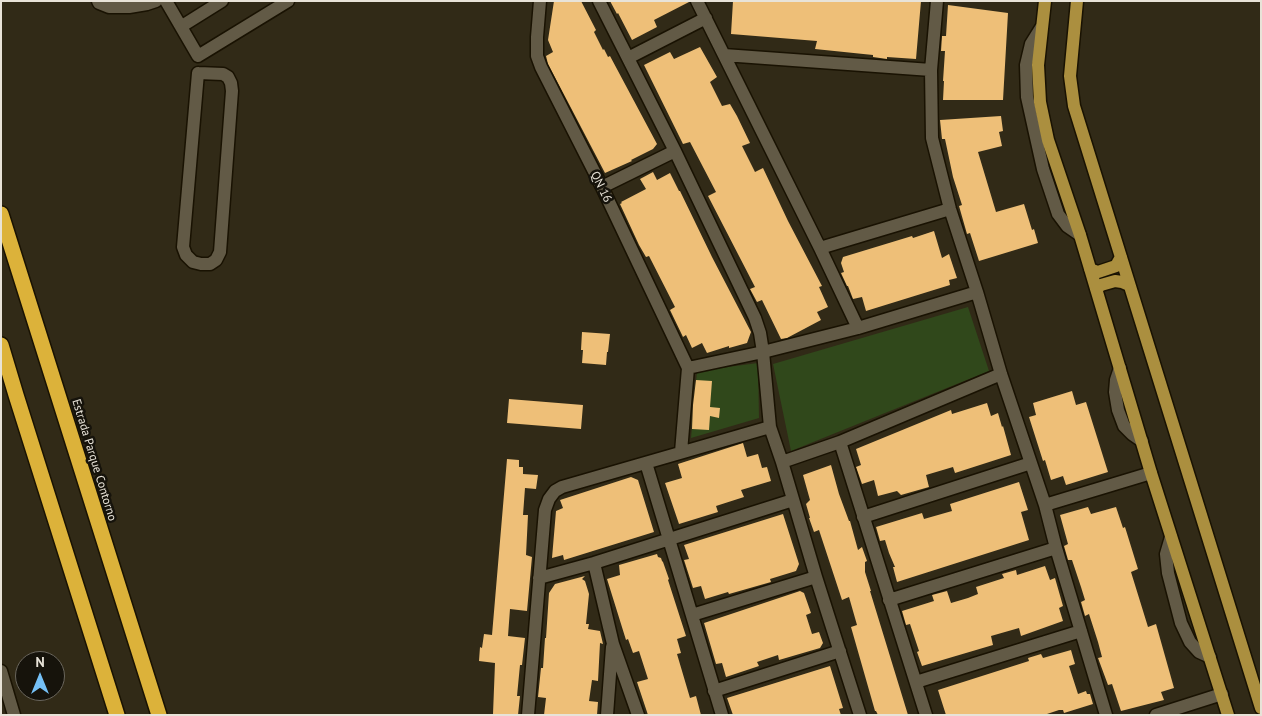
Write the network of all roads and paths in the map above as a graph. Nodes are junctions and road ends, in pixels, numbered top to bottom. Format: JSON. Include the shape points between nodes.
{"nodes":[{"id":1,"x":98,"y":1,"type":"edge"},
{"id":2,"x":156,"y":1,"type":"edge"},
{"id":3,"x":166,"y":1,"type":"edge"},
{"id":4,"x":222,"y":1,"type":"edge"},
{"id":5,"x":288,"y":1,"type":"edge"},
{"id":6,"x":540,"y":1,"type":"edge"},
{"id":7,"x":599,"y":1,"type":"edge"},
{"id":8,"x":697,"y":1,"type":"edge"},
{"id":9,"x":938,"y":1,"type":"edge"},
{"id":10,"x":1045,"y":1,"type":"edge"},
{"id":11,"x":1077,"y":1,"type":"edge"},
{"id":12,"x":706,"y":18,"type":"junction"},
{"id":13,"x":182,"y":26,"type":"junction"},
{"id":14,"x":724,"y":55,"type":"junction"},
{"id":15,"x":198,"y":56,"type":"junction"},
{"id":16,"x":628,"y":58,"type":"junction"},
{"id":17,"x":930,"y":70,"type":"junction"},
{"id":18,"x":198,"y":73,"type":"junction"},
{"id":19,"x":675,"y":151,"type":"junction"},
{"id":20,"x":602,"y":187,"type":"junction"},
{"id":21,"x":950,"y":209,"type":"junction"},
{"id":22,"x":1,"y":214,"type":"edge"},
{"id":23,"x":820,"y":248,"type":"junction"},
{"id":24,"x":1121,"y":256,"type":"junction"},
{"id":25,"x":1090,"y":269,"type":"junction"},
{"id":26,"x":1129,"y":285,"type":"junction"},
{"id":27,"x":1096,"y":289,"type":"junction"},
{"id":28,"x":977,"y":292,"type":"junction"},
{"id":29,"x":858,"y":328,"type":"junction"},
{"id":30,"x":1,"y":346,"type":"edge"},
{"id":31,"x":763,"y":352,"type":"junction"},
{"id":32,"x":688,"y":368,"type":"junction"},
{"id":33,"x":1001,"y":374,"type":"junction"},
{"id":34,"x":770,"y":427,"type":"junction"},
{"id":35,"x":840,"y":442,"type":"junction"},
{"id":36,"x":681,"y":452,"type":"junction"},
{"id":37,"x":782,"y":462,"type":"junction"},
{"id":38,"x":646,"y":463,"type":"junction"},
{"id":39,"x":1031,"y":463,"type":"junction"},
{"id":40,"x":1151,"y":473,"type":"junction"},
{"id":41,"x":793,"y":500,"type":"junction"},
{"id":42,"x":1045,"y":505,"type":"junction"},
{"id":43,"x":863,"y":517,"type":"junction"},
{"id":44,"x":668,"y":539,"type":"junction"},
{"id":45,"x":1056,"y":548,"type":"junction"},
{"id":46,"x":594,"y":563,"type":"junction"},
{"id":47,"x":816,"y":577,"type":"junction"},
{"id":48,"x":539,"y":578,"type":"junction"},
{"id":49,"x":889,"y":600,"type":"junction"},
{"id":50,"x":692,"y":615,"type":"junction"},
{"id":51,"x":1081,"y":631,"type":"junction"},
{"id":52,"x":613,"y":644,"type":"junction"},
{"id":53,"x":840,"y":651,"type":"junction"},
{"id":54,"x":1,"y":671,"type":"edge"},
{"id":55,"x":916,"y":682,"type":"junction"},
{"id":56,"x":714,"y":691,"type":"junction"},
{"id":57,"x":1222,"y":694,"type":"junction"},
{"id":58,"x":1261,"y":708,"type":"edge"},
{"id":59,"x":14,"y":715,"type":"edge"},
{"id":60,"x":117,"y":715,"type":"edge"},
{"id":61,"x":159,"y":715,"type":"edge"},
{"id":62,"x":528,"y":715,"type":"edge"},
{"id":63,"x":607,"y":715,"type":"edge"},
{"id":64,"x":638,"y":715,"type":"edge"},
{"id":65,"x":722,"y":715,"type":"edge"},
{"id":66,"x":860,"y":715,"type":"edge"},
{"id":67,"x":926,"y":715,"type":"edge"},
{"id":68,"x":1106,"y":715,"type":"edge"},
{"id":69,"x":1156,"y":715,"type":"edge"},
{"id":70,"x":1228,"y":715,"type":"edge"}],
"edges":[{"from":1,"to":2,"type":"street","via":[[108,7],[129,7]]},
{"from":3,"to":13,"type":"street"},
{"from":4,"to":13,"type":"street"},
{"from":5,"to":15,"type":"street"},
{"from":6,"to":20,"type":"street","name":"QN 16","via":[[537,56]]},
{"from":7,"to":16,"type":"street"},
{"from":8,"to":12,"type":"street"},
{"from":9,"to":17,"type":"street"},
{"from":10,"to":25,"type":"main road","via":[[1038,65],[1040,102],[1048,140]]},
{"from":11,"to":24,"type":"main road","via":[[1070,76],[1074,106]]},
{"from":12,"to":14,"type":"street"},
{"from":12,"to":16,"type":"street"},
{"from":13,"to":15,"type":"street"},
{"from":14,"to":17,"type":"street"},
{"from":14,"to":23,"type":"street"},
{"from":15,"to":18,"type":"street"},
{"from":16,"to":19,"type":"street"},
{"from":17,"to":21,"type":"street","via":[[932,138]]},
{"from":18,"to":18,"type":"street","via":[[183,247],[193,262],[210,264],[220,252],[232,91],[228,77],[223,74]]},
{"from":19,"to":20,"type":"street"},
{"from":19,"to":31,"type":"street","via":[[755,318]]},
{"from":20,"to":32,"type":"street","name":"QN 16"},
{"from":21,"to":23,"type":"street"},
{"from":21,"to":28,"type":"street"},
{"from":22,"to":61,"type":"highway","name":"Estrada Parque Contorno"},
{"from":23,"to":29,"type":"street"},
{"from":24,"to":25,"type":"main road","via":[[1116,266],[1098,272]]},
{"from":24,"to":26,"type":"main road"},
{"from":25,"to":27,"type":"main road"},
{"from":26,"to":27,"type":"main road","via":[[1116,281]]},
{"from":26,"to":58,"type":"main road"},
{"from":27,"to":40,"type":"main road"},
{"from":28,"to":29,"type":"street"},
{"from":28,"to":33,"type":"street"},
{"from":29,"to":31,"type":"street"},
{"from":30,"to":60,"type":"highway"},
{"from":31,"to":32,"type":"street"},
{"from":31,"to":34,"type":"street"},
{"from":32,"to":36,"type":"street"},
{"from":33,"to":35,"type":"street"},
{"from":33,"to":39,"type":"street"},
{"from":34,"to":36,"type":"street"},
{"from":34,"to":37,"type":"street"},
{"from":35,"to":37,"type":"street"},
{"from":35,"to":43,"type":"street"},
{"from":36,"to":38,"type":"street"},
{"from":37,"to":41,"type":"street"},
{"from":38,"to":44,"type":"street"},
{"from":38,"to":48,"type":"street","via":[[555,491],[546,510]]},
{"from":39,"to":42,"type":"street"},
{"from":39,"to":43,"type":"street"},
{"from":40,"to":42,"type":"street"},
{"from":40,"to":57,"type":"main road"},
{"from":41,"to":44,"type":"street"},
{"from":41,"to":47,"type":"street"},
{"from":42,"to":45,"type":"street"},
{"from":43,"to":49,"type":"street"},
{"from":44,"to":46,"type":"street"},
{"from":44,"to":50,"type":"street"},
{"from":45,"to":49,"type":"street"},
{"from":45,"to":51,"type":"street"},
{"from":46,"to":48,"type":"street"},
{"from":46,"to":52,"type":"street"},
{"from":47,"to":50,"type":"street"},
{"from":47,"to":53,"type":"street"},
{"from":48,"to":62,"type":"street"},
{"from":49,"to":55,"type":"street"},
{"from":50,"to":56,"type":"street"},
{"from":51,"to":55,"type":"street"},
{"from":51,"to":68,"type":"street"},
{"from":52,"to":63,"type":"street"},
{"from":52,"to":64,"type":"street"},
{"from":53,"to":56,"type":"street"},
{"from":53,"to":66,"type":"street"},
{"from":54,"to":59,"type":"street"},
{"from":55,"to":67,"type":"street"},
{"from":56,"to":65,"type":"street"},
{"from":57,"to":69,"type":"street"},
{"from":57,"to":70,"type":"main road"}]}
